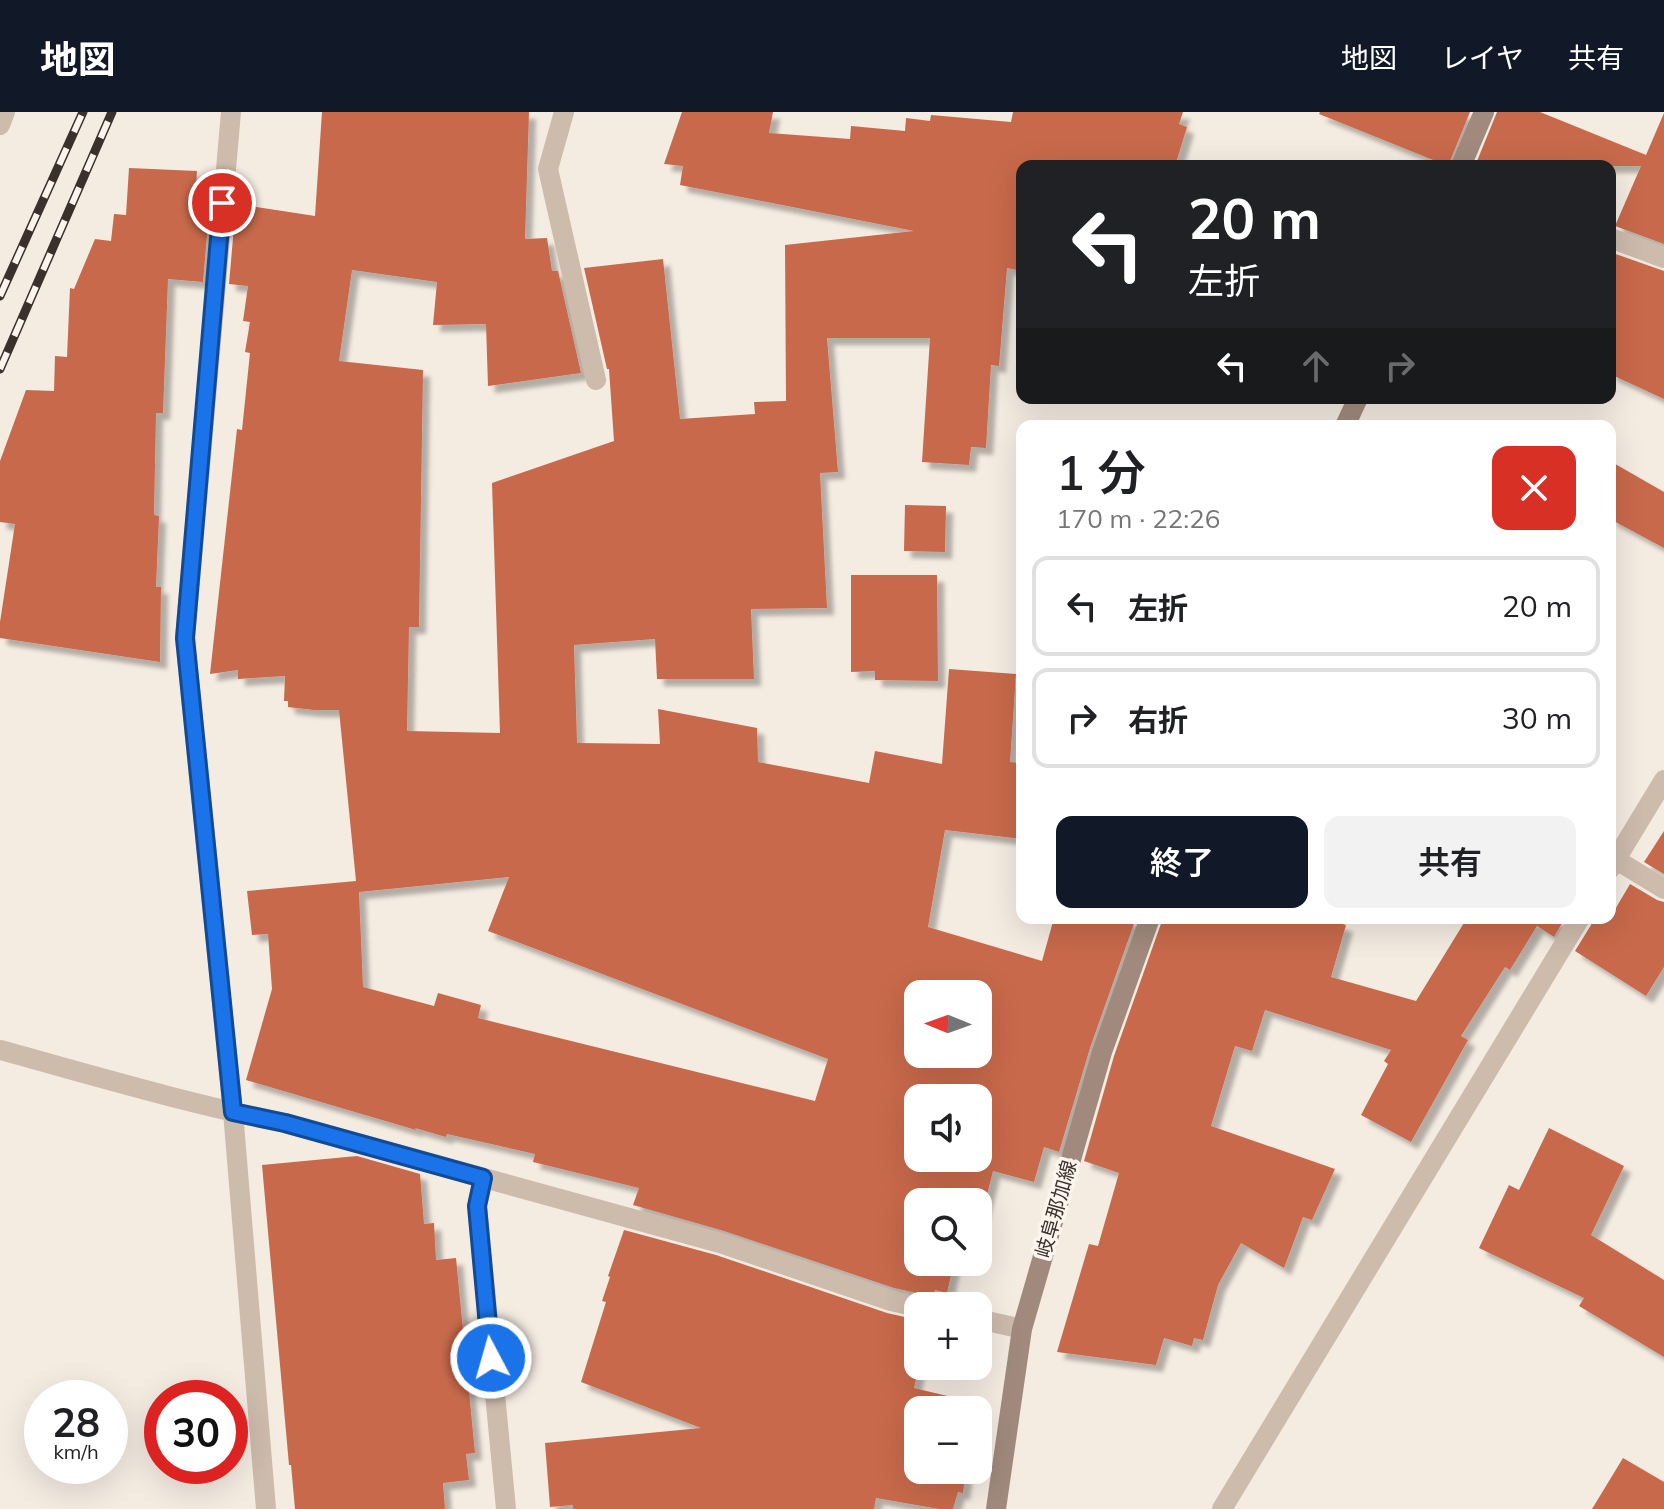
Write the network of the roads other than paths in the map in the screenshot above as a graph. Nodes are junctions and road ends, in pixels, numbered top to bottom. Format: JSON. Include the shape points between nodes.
{"nodes":[{"id":1,"x":5,"y":112,"type":"edge"},
{"id":2,"x":231,"y":112,"type":"edge"},
{"id":3,"x":564,"y":112,"type":"edge"},
{"id":4,"x":1484,"y":112,"type":"edge"},
{"id":5,"x":0,"y":125,"type":"edge"},
{"id":6,"x":1464,"y":160,"type":"edge"},
{"id":7,"x":1616,"y":240,"type":"edge"},
{"id":8,"x":1664,"y":258,"type":"edge"},
{"id":9,"x":596,"y":380,"type":"dead end"},
{"id":10,"x":1664,"y":780,"type":"edge"},
{"id":11,"x":1616,"y":856,"type":"edge"},
{"id":12,"x":1616,"y":864,"type":"edge"},
{"id":13,"x":1664,"y":889,"type":"edge"},
{"id":14,"x":1148,"y":924,"type":"edge"},
{"id":15,"x":1576,"y":924,"type":"edge"},
{"id":16,"x":0,"y":1050,"type":"edge"},
{"id":17,"x":233,"y":1112,"type":"junction"},
{"id":18,"x":483,"y":1178,"type":"junction"},
{"id":19,"x":904,"y":1304,"type":"edge"},
{"id":20,"x":992,"y":1322,"type":"edge"},
{"id":21,"x":1022,"y":1329,"type":"junction"},
{"id":22,"x":266,"y":1509,"type":"edge"},
{"id":23,"x":506,"y":1509,"type":"edge"},
{"id":24,"x":996,"y":1509,"type":"edge"},
{"id":25,"x":1222,"y":1509,"type":"edge"}],
"edges":[{"from":1,"to":5,"type":"street"},
{"from":2,"to":17,"type":"street","via":[[185,638]]},
{"from":3,"to":9,"type":"street","via":[[548,169]]},
{"from":4,"to":6,"type":"main road"},
{"from":7,"to":8,"type":"street"},
{"from":10,"to":11,"type":"street"},
{"from":12,"to":13,"type":"street"},
{"from":14,"to":21,"type":"main road","name":"岐阜那加線","via":[[1102,1052]]},
{"from":15,"to":25,"type":"street"},
{"from":16,"to":17,"type":"street"},
{"from":17,"to":18,"type":"street"},
{"from":17,"to":22,"type":"street"},
{"from":18,"to":19,"type":"street","via":[[720,1243]]},
{"from":18,"to":23,"type":"street","via":[[477,1206]]},
{"from":20,"to":21,"type":"street"},
{"from":21,"to":24,"type":"main road","name":"岐阜那加線"}]}
